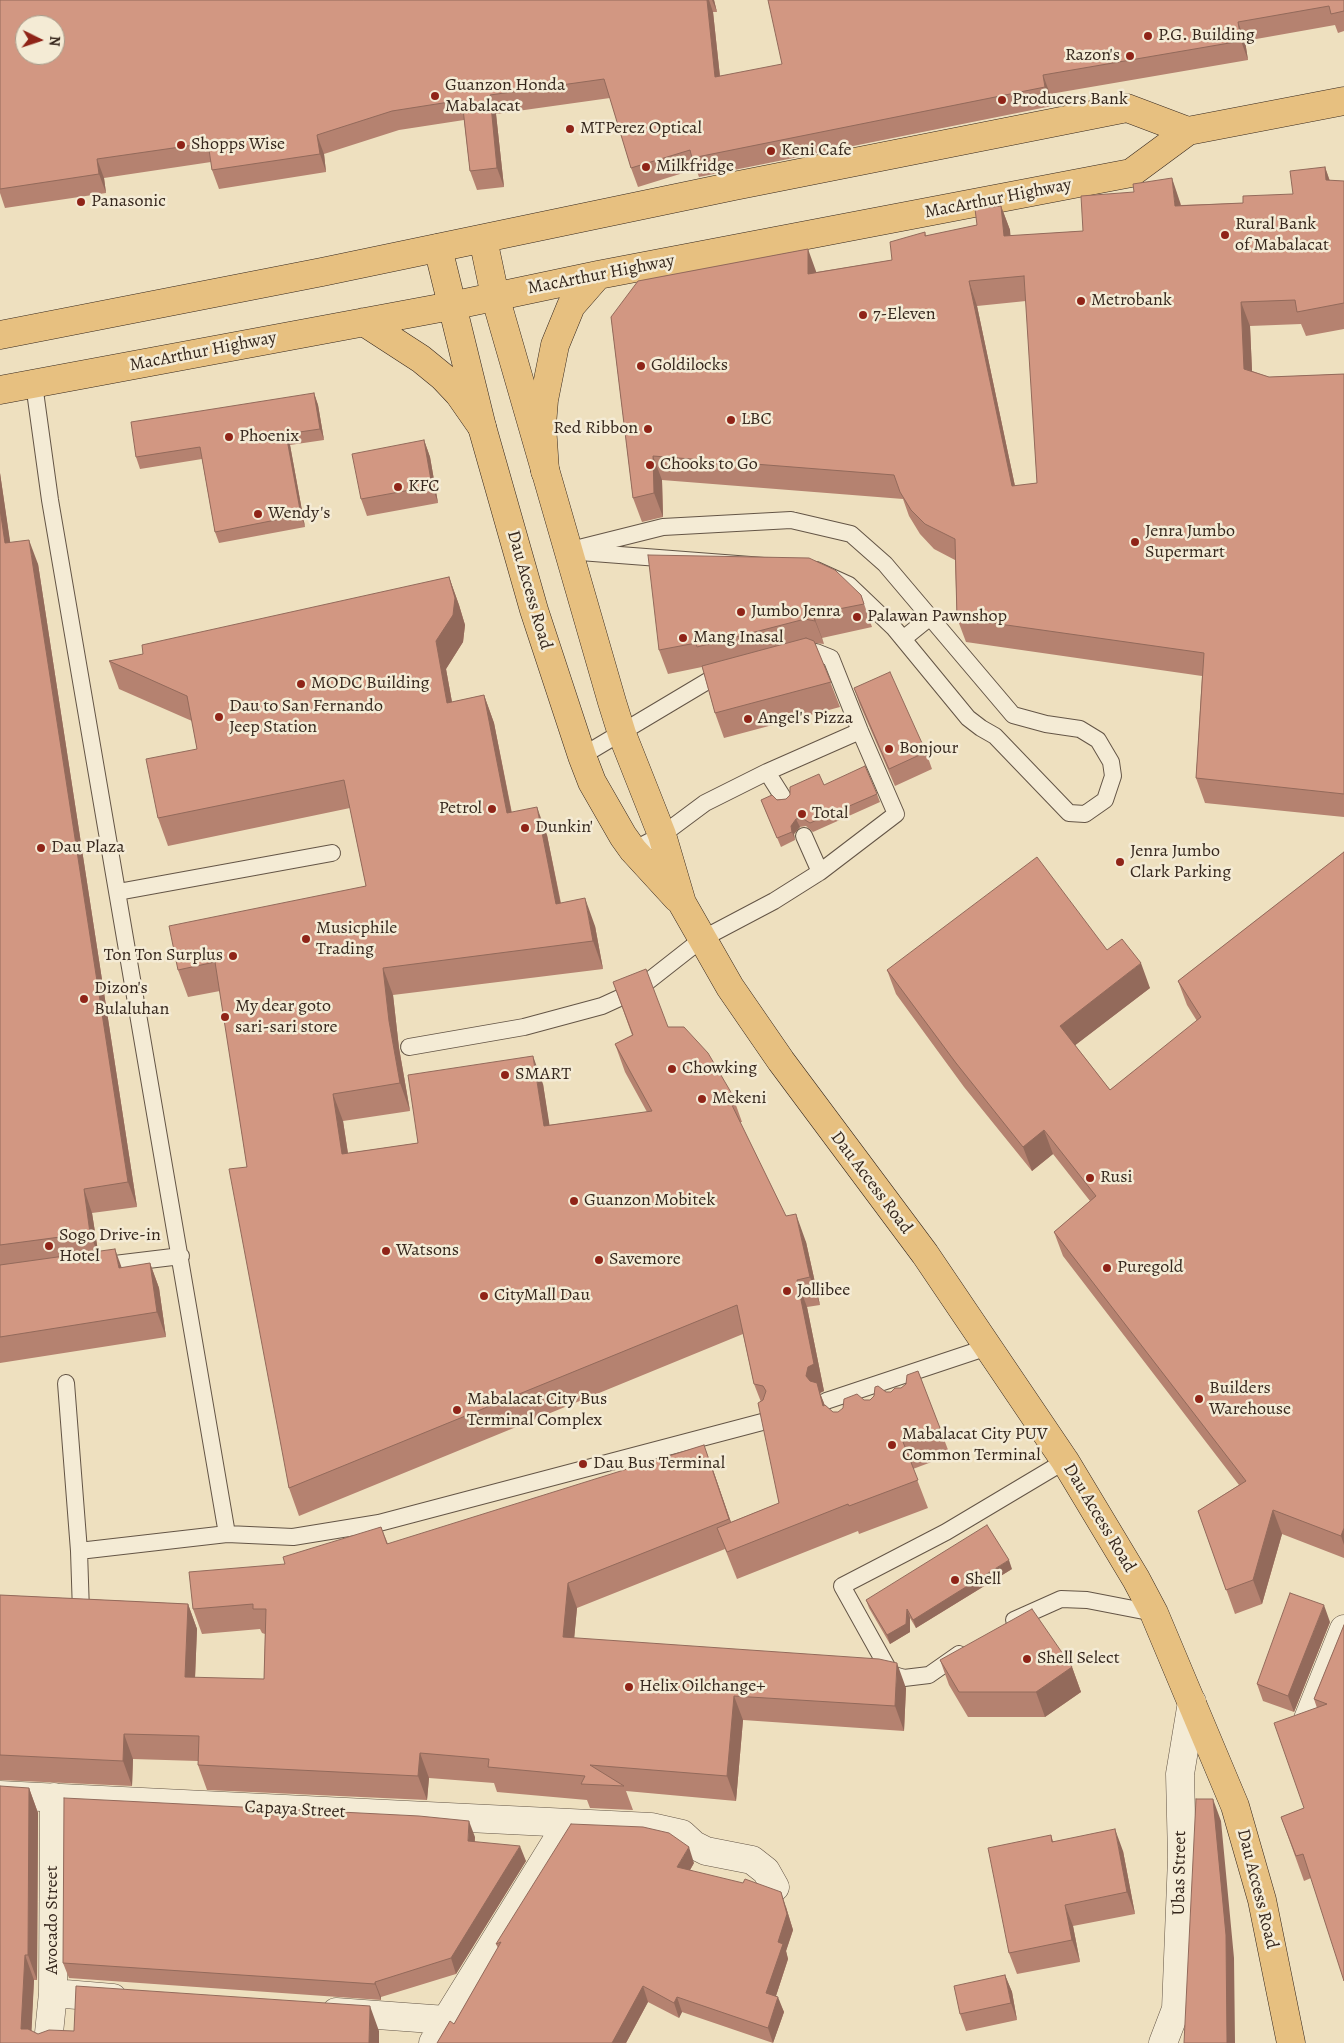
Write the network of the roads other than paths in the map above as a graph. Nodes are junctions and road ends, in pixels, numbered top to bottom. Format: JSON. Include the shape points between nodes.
{"nodes":[{"id":1,"x":1344,"y":101,"type":"edge"},
{"id":2,"x":1188,"y":130,"type":"junction"},
{"id":3,"x":483,"y":239,"type":"junction"},
{"id":4,"x":438,"y":248,"type":"junction"},
{"id":5,"x":598,"y":275,"type":"junction"},
{"id":6,"x":495,"y":296,"type":"junction"},
{"id":7,"x":451,"y":306,"type":"junction"},
{"id":8,"x":364,"y":322,"type":"junction"},
{"id":9,"x":0,"y":335,"type":"edge"},
{"id":10,"x":34,"y":384,"type":"junction"},
{"id":11,"x":0,"y":390,"type":"edge"},
{"id":12,"x":482,"y":427,"type":"junction"},
{"id":13,"x":545,"y":471,"type":"junction"},
{"id":14,"x":567,"y":550,"type":"junction"},
{"id":15,"x":929,"y":618,"type":"junction"},
{"id":16,"x":903,"y":639,"type":"junction"},
{"id":17,"x":778,"y":662,"type":"edge"},
{"id":18,"x":740,"y":672,"type":"edge"},
{"id":19,"x":1013,"y":714,"type":"junction"},
{"id":20,"x":860,"y":731,"type":"junction"},
{"id":21,"x":622,"y":734,"type":"junction"},
{"id":22,"x":995,"y":736,"type":"junction"},
{"id":23,"x":582,"y":756,"type":"junction"},
{"id":24,"x":767,"y":772,"type":"junction"},
{"id":25,"x":784,"y":799,"type":"edge"},
{"id":26,"x":662,"y":835,"type":"junction"},
{"id":27,"x":804,"y":836,"type":"dead end"},
{"id":28,"x":633,"y":850,"type":"junction"},
{"id":29,"x":332,"y":853,"type":"dead end"},
{"id":30,"x":820,"y":872,"type":"junction"},
{"id":31,"x":118,"y":892,"type":"junction"},
{"id":32,"x":682,"y":903,"type":"junction"},
{"id":33,"x":702,"y":939,"type":"junction"},
{"id":34,"x":409,"y":1047,"type":"dead end"},
{"id":35,"x":180,"y":1256,"type":"junction"},
{"id":36,"x":85,"y":1268,"type":"edge"},
{"id":37,"x":988,"y":1347,"type":"junction"},
{"id":38,"x":66,"y":1382,"type":"dead end"},
{"id":39,"x":870,"y":1394,"type":"dead end"},
{"id":40,"x":766,"y":1421,"type":"edge"},
{"id":41,"x":1065,"y":1461,"type":"junction"},
{"id":42,"x":227,"y":1534,"type":"junction"},
{"id":43,"x":79,"y":1552,"type":"junction"},
{"id":44,"x":81,"y":1612,"type":"edge"},
{"id":45,"x":1154,"y":1613,"type":"junction"},
{"id":46,"x":999,"y":1628,"type":"edge"},
{"id":47,"x":1344,"y":1629,"type":"edge"},
{"id":48,"x":975,"y":1643,"type":"edge"},
{"id":49,"x":1192,"y":1702,"type":"junction"},
{"id":50,"x":1308,"y":1719,"type":"edge"},
{"id":51,"x":0,"y":1795,"type":"edge"},
{"id":52,"x":54,"y":1797,"type":"junction"},
{"id":53,"x":567,"y":1824,"type":"junction"},
{"id":54,"x":775,"y":1887,"type":"dead end"},
{"id":55,"x":52,"y":1994,"type":"junction"},
{"id":56,"x":141,"y":1999,"type":"edge"},
{"id":57,"x":308,"y":2011,"type":"edge"},
{"id":58,"x":439,"y":2031,"type":"edge"},
{"id":59,"x":48,"y":2043,"type":"edge"},
{"id":60,"x":1164,"y":2043,"type":"edge"},
{"id":61,"x":1290,"y":2043,"type":"edge"}],
"edges":[{"from":1,"to":2,"type":"main road","name":"MacArthur Highway"},
{"from":2,"to":3,"type":"main road","via":[[1127,108]]},
{"from":2,"to":5,"type":"main road","name":"MacArthur Highway","via":[[1131,173]]},
{"from":3,"to":4,"type":"main road"},
{"from":3,"to":6,"type":"main road","name":"Dau Access Road"},
{"from":4,"to":7,"type":"main road","name":"Dau Access Road"},
{"from":4,"to":9,"type":"main road"},
{"from":5,"to":6,"type":"main road","name":"MacArthur Highway"},
{"from":5,"to":13,"type":"main road","via":[[571,306],[555,345],[542,425]]},
{"from":6,"to":7,"type":"main road","name":"MacArthur Highway"},
{"from":6,"to":13,"type":"main road","name":"Dau Access Road"},
{"from":7,"to":8,"type":"main road","name":"MacArthur Highway"},
{"from":7,"to":12,"type":"main road","name":"Dau Access Road"},
{"from":8,"to":10,"type":"main road","name":"MacArthur Highway"},
{"from":8,"to":12,"type":"main road","via":[[443,377]]},
{"from":10,"to":11,"type":"main road","name":"MacArthur Highway"},
{"from":10,"to":31,"type":"lane","via":[[50,500]]},
{"from":12,"to":23,"type":"main road","name":"Dau Access Road","via":[[534,610]]},
{"from":13,"to":14,"type":"main road","name":"Dau Access Road"},
{"from":14,"to":15,"type":"lane","via":[[663,527],[791,520],[851,534],[885,564]]},
{"from":14,"to":16,"type":"lane","via":[[816,570],[850,585]]},
{"from":14,"to":21,"type":"main road","name":"Dau Access Road"},
{"from":15,"to":16,"type":"lane"},
{"from":15,"to":19,"type":"lane"},
{"from":16,"to":22,"type":"lane","via":[[968,718]]},
{"from":17,"to":20,"type":"lane","via":[[816,652],[831,658]]},
{"from":18,"to":21,"type":"lane","via":[[711,680]]},
{"from":19,"to":22,"type":"lane"},
{"from":19,"to":22,"type":"lane","via":[[1046,724],[1080,729],[1098,740],[1111,762],[1113,776],[1105,800],[1085,814],[1069,813]]},
{"from":20,"to":24,"type":"lane"},
{"from":20,"to":30,"type":"lane","via":[[896,814]]},
{"from":21,"to":23,"type":"lane"},
{"from":21,"to":26,"type":"main road","name":"Dau Access Road"},
{"from":23,"to":28,"type":"main road","name":"Dau Access Road","via":[[607,811]]},
{"from":24,"to":25,"type":"lane"},
{"from":24,"to":26,"type":"lane","via":[[706,803]]},
{"from":26,"to":28,"type":"lane"},
{"from":26,"to":32,"type":"main road","name":"Dau Access Road"},
{"from":27,"to":30,"type":"lane"},
{"from":28,"to":32,"type":"main road","name":"Dau Access Road"},
{"from":29,"to":31,"type":"lane"},
{"from":30,"to":33,"type":"lane","via":[[774,901]]},
{"from":31,"to":35,"type":"lane"},
{"from":32,"to":33,"type":"main road","name":"Dau Access Road"},
{"from":33,"to":34,"type":"lane","via":[[637,990],[602,1006],[524,1027]]},
{"from":33,"to":37,"type":"main road","name":"Dau Access Road","via":[[780,1061],[925,1254]]},
{"from":35,"to":36,"type":"lane"},
{"from":35,"to":42,"type":"lane"},
{"from":37,"to":39,"type":"lane"},
{"from":37,"to":41,"type":"main road","name":"Dau Access Road"},
{"from":38,"to":43,"type":"lane"},
{"from":40,"to":42,"type":"lane","via":[[379,1523],[293,1537]]},
{"from":41,"to":45,"type":"main road","name":"Dau Access Road"},
{"from":41,"to":48,"type":"lane","via":[[946,1532],[842,1586],[891,1674],[904,1678],[929,1674]]},
{"from":42,"to":43,"type":"lane"},
{"from":43,"to":44,"type":"lane"},
{"from":45,"to":46,"type":"lane","via":[[1087,1600],[1061,1600]]},
{"from":45,"to":49,"type":"main road","name":"Dau Access Road"},
{"from":47,"to":50,"type":"street"},
{"from":49,"to":60,"type":"street","name":"Ubas Street","via":[[1180,1774],[1182,1858],[1176,2009]]},
{"from":49,"to":61,"type":"main road","name":"Dau Access Road","via":[[1235,1806],[1249,1853],[1262,1900]]},
{"from":51,"to":52,"type":"street","name":"Capaya Street"},
{"from":52,"to":53,"type":"street","name":"Capaya Street"},
{"from":52,"to":55,"type":"street","name":"Avocado Street"},
{"from":53,"to":54,"type":"street","name":"Capaya Street","via":[[650,1827],[682,1834],[706,1851],[752,1860],[766,1871]]},
{"from":53,"to":58,"type":"street"},
{"from":55,"to":56,"type":"street"},
{"from":55,"to":59,"type":"street","name":"Avocado Street"},
{"from":57,"to":58,"type":"street"}]}
